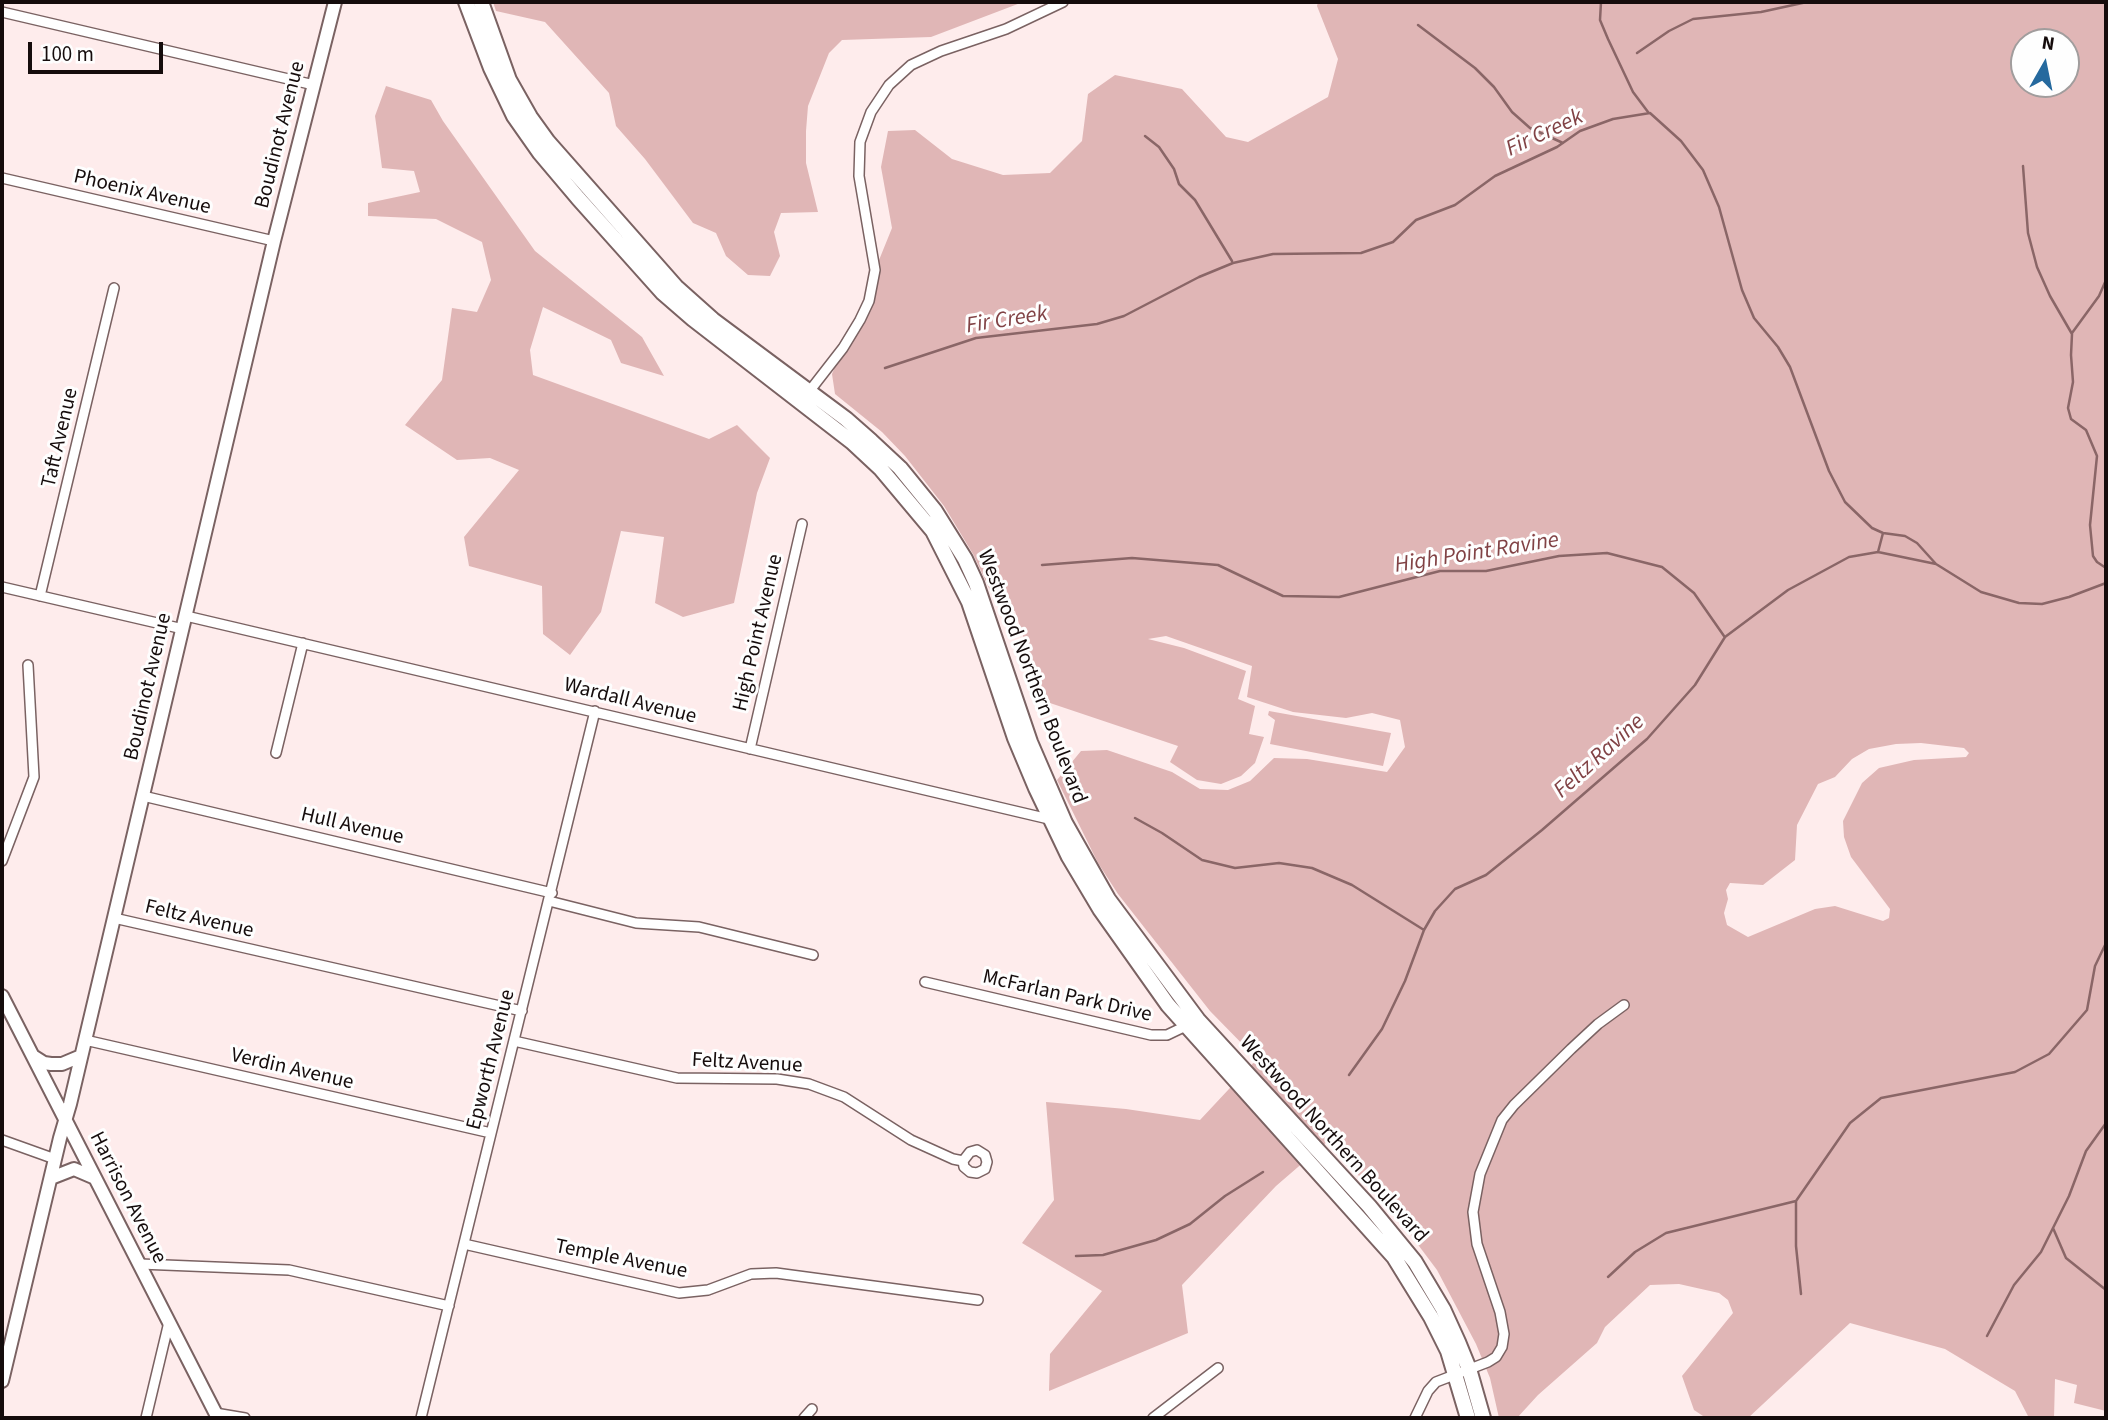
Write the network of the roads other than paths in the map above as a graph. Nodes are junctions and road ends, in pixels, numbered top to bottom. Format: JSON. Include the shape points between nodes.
{"nodes":[{"id":1,"x":335,"y":2,"type":"edge"},
{"id":2,"x":472,"y":2,"type":"edge"},
{"id":3,"x":1063,"y":2,"type":"edge"},
{"id":4,"x":2,"y":12,"type":"edge"},
{"id":5,"x":314,"y":85,"type":"junction"},
{"id":6,"x":2,"y":178,"type":"edge"},
{"id":7,"x":274,"y":241,"type":"junction"},
{"id":8,"x":114,"y":288,"type":"dead end"},
{"id":9,"x":805,"y":398,"type":"junction"},
{"id":10,"x":802,"y":524,"type":"dead end"},
{"id":11,"x":2,"y":587,"type":"edge"},
{"id":12,"x":40,"y":596,"type":"junction"},
{"id":13,"x":186,"y":616,"type":"junction"},
{"id":14,"x":183,"y":629,"type":"junction"},
{"id":15,"x":303,"y":643,"type":"junction"},
{"id":16,"x":27,"y":665,"type":"dead end"},
{"id":17,"x":595,"y":711,"type":"junction"},
{"id":18,"x":750,"y":749,"type":"junction"},
{"id":19,"x":276,"y":754,"type":"dead end"},
{"id":20,"x":144,"y":796,"type":"junction"},
{"id":21,"x":1057,"y":821,"type":"junction"},
{"id":22,"x":2,"y":861,"type":"edge"},
{"id":23,"x":551,"y":897,"type":"junction"},
{"id":24,"x":114,"y":918,"type":"junction"},
{"id":25,"x":813,"y":955,"type":"dead end"},
{"id":26,"x":925,"y":982,"type":"dead end"},
{"id":27,"x":2,"y":996,"type":"edge"},
{"id":28,"x":1624,"y":1005,"type":"dead end"},
{"id":29,"x":522,"y":1011,"type":"junction"},
{"id":30,"x":1192,"y":1023,"type":"junction"},
{"id":31,"x":85,"y":1040,"type":"junction"},
{"id":32,"x":514,"y":1041,"type":"junction"},
{"id":33,"x":31,"y":1054,"type":"junction"},
{"id":34,"x":81,"y":1056,"type":"junction"},
{"id":35,"x":65,"y":1121,"type":"junction"},
{"id":36,"x":491,"y":1133,"type":"junction"},
{"id":37,"x":2,"y":1140,"type":"edge"},
{"id":38,"x":55,"y":1159,"type":"junction"},
{"id":39,"x":963,"y":1161,"type":"dead end"},
{"id":40,"x":51,"y":1178,"type":"junction"},
{"id":41,"x":96,"y":1178,"type":"junction"},
{"id":42,"x":464,"y":1244,"type":"junction"},
{"id":43,"x":140,"y":1264,"type":"junction"},
{"id":44,"x":978,"y":1300,"type":"dead end"},
{"id":45,"x":449,"y":1306,"type":"junction"},
{"id":46,"x":169,"y":1322,"type":"junction"},
{"id":47,"x":1218,"y":1368,"type":"dead end"},
{"id":48,"x":1462,"y":1371,"type":"junction"},
{"id":49,"x":2,"y":1381,"type":"edge"},
{"id":50,"x":812,"y":1409,"type":"dead end"},
{"id":51,"x":217,"y":1415,"type":"edge"},
{"id":52,"x":146,"y":1418,"type":"edge"},
{"id":53,"x":245,"y":1418,"type":"edge"},
{"id":54,"x":421,"y":1418,"type":"edge"},
{"id":55,"x":804,"y":1418,"type":"edge"},
{"id":56,"x":1153,"y":1418,"type":"edge"},
{"id":57,"x":1415,"y":1418,"type":"edge"},
{"id":58,"x":1468,"y":1418,"type":"edge"},
{"id":59,"x":1483,"y":1418,"type":"edge"}],
"edges":[{"from":1,"to":5,"type":"street","name":"Boudinot Avenue"},
{"from":2,"to":9,"type":"main road","name":"Westwood Northern Boulevard","via":[[509,80],[548,142],[676,287]]},
{"from":3,"to":9,"type":"street","via":[[911,65],[889,85],[871,112],[860,142],[859,176],[875,271],[869,301],[843,348]]},
{"from":4,"to":5,"type":"street"},
{"from":5,"to":7,"type":"street","name":"Boudinot Avenue"},
{"from":6,"to":7,"type":"street","name":"Phoenix Avenue"},
{"from":7,"to":13,"type":"street","name":"Boudinot Avenue"},
{"from":8,"to":12,"type":"street","name":"Taft Avenue"},
{"from":9,"to":21,"type":"main road","name":"Westwood Northern Boulevard","via":[[846,419],[900,468],[935,510],[965,559],[987,609]]},
{"from":10,"to":18,"type":"street","name":"High Point Avenue"},
{"from":11,"to":12,"type":"street"},
{"from":12,"to":14,"type":"street"},
{"from":13,"to":14,"type":"street","name":"Boudinot Avenue"},
{"from":13,"to":15,"type":"street","name":"Wardall Avenue"},
{"from":14,"to":20,"type":"street","name":"Boudinot Avenue"},
{"from":15,"to":17,"type":"street","name":"Wardall Avenue"},
{"from":15,"to":19,"type":"street"},
{"from":16,"to":22,"type":"street","via":[[34,777]]},
{"from":17,"to":18,"type":"street","name":"Wardall Avenue"},
{"from":17,"to":23,"type":"street","name":"Epworth Avenue"},
{"from":18,"to":21,"type":"street","name":"Wardall Avenue"},
{"from":20,"to":23,"type":"street","name":"Hull Avenue"},
{"from":20,"to":24,"type":"street","name":"Boudinot Avenue"},
{"from":21,"to":30,"type":"main road","name":"Westwood Northern Boulevard"},
{"from":23,"to":25,"type":"street","name":"Hull Avenue","via":[[636,923],[699,927]]},
{"from":23,"to":29,"type":"street","name":"Epworth Avenue"},
{"from":24,"to":29,"type":"street","name":"Feltz Avenue"},
{"from":24,"to":31,"type":"street","name":"Boudinot Avenue"},
{"from":26,"to":30,"type":"street","name":"McFarlan Park Drive","via":[[1151,1035],[1167,1035]]},
{"from":27,"to":33,"type":"street","name":"Harrison Avenue"},
{"from":28,"to":48,"type":"street","via":[[1536,1082],[1514,1105],[1494,1137],[1480,1174],[1473,1212],[1477,1244],[1504,1334],[1496,1357]]},
{"from":29,"to":32,"type":"street","name":"Epworth Avenue"},
{"from":30,"to":48,"type":"main road","name":"Westwood Northern Boulevard","via":[[1401,1244],[1443,1309]]},
{"from":31,"to":34,"type":"street","name":"Boudinot Avenue"},
{"from":31,"to":36,"type":"street","name":"Verdin Avenue"},
{"from":32,"to":36,"type":"street","name":"Epworth Avenue"},
{"from":32,"to":39,"type":"street","name":"Feltz Avenue","via":[[677,1078],[777,1079],[810,1084],[844,1097],[911,1140]]},
{"from":33,"to":34,"type":"street","via":[[51,1064]]},
{"from":33,"to":35,"type":"street","name":"Harrison Avenue"},
{"from":34,"to":35,"type":"street","name":"Boudinot Avenue"},
{"from":35,"to":38,"type":"street","name":"Boudinot Avenue"},
{"from":35,"to":41,"type":"street","name":"Harrison Avenue"},
{"from":36,"to":42,"type":"street","name":"Epworth Avenue"},
{"from":37,"to":38,"type":"street"},
{"from":38,"to":40,"type":"street","name":"Boudinot Avenue"},
{"from":40,"to":41,"type":"street","via":[[74,1169]]},
{"from":40,"to":49,"type":"street","name":"Boudinot Avenue"},
{"from":41,"to":43,"type":"street","name":"Harrison Avenue"},
{"from":42,"to":44,"type":"street","name":"Temple Avenue","via":[[679,1293],[708,1290],[751,1274],[776,1273]]},
{"from":42,"to":45,"type":"street","name":"Epworth Avenue"},
{"from":43,"to":45,"type":"street","via":[[289,1270]]},
{"from":43,"to":46,"type":"street","name":"Harrison Avenue"},
{"from":45,"to":54,"type":"street","name":"Epworth Avenue"},
{"from":46,"to":51,"type":"street","name":"Harrison Avenue"},
{"from":46,"to":52,"type":"street"},
{"from":47,"to":56,"type":"street"},
{"from":48,"to":57,"type":"street","via":[[1436,1382]]},
{"from":48,"to":58,"type":"main road","name":"Westwood Northern Boulevard"},
{"from":48,"to":59,"type":"main road","name":"Westwood Northern Boulevard"},
{"from":50,"to":55,"type":"street"},
{"from":51,"to":53,"type":"street"}]}
